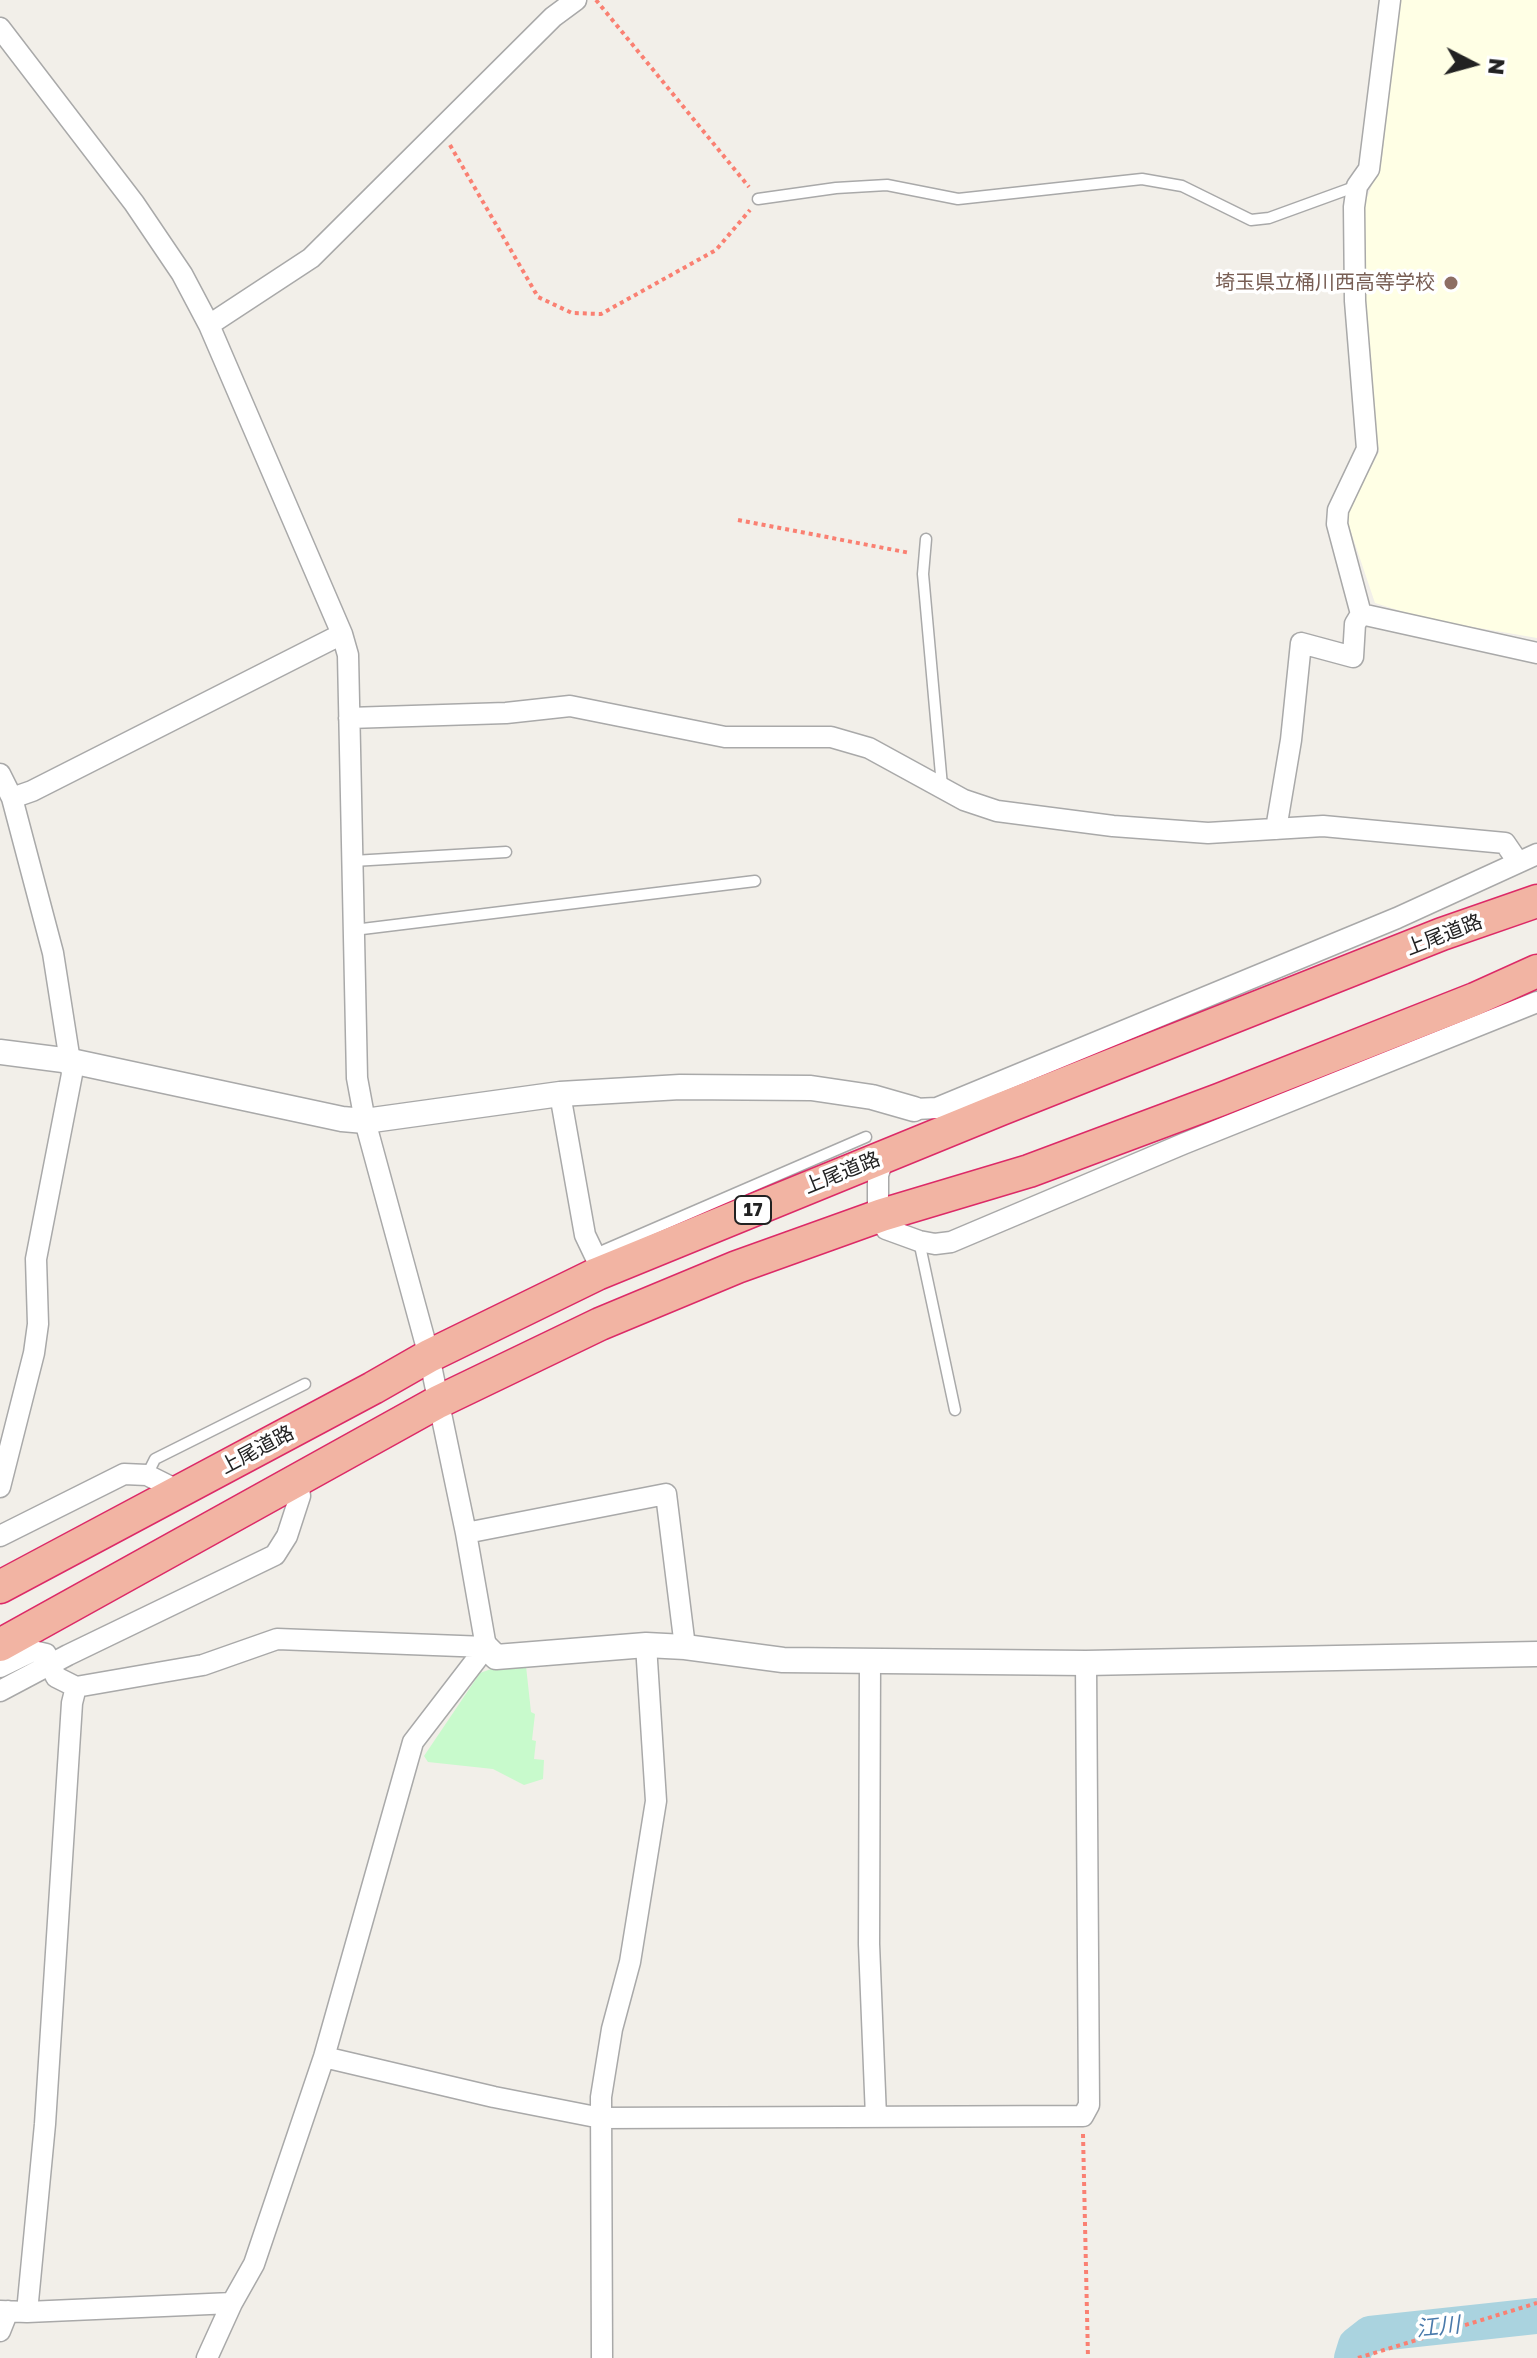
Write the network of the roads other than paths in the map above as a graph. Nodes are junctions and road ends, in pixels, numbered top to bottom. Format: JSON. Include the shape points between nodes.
{"nodes":[{"id":1,"x":576,"y":0,"type":"edge"},
{"id":2,"x":1390,"y":0,"type":"edge"},
{"id":3,"x":0,"y":28,"type":"edge"},
{"id":4,"x":1357,"y":186,"type":"junction"},
{"id":5,"x":758,"y":199,"type":"road end"},
{"id":6,"x":209,"y":325,"type":"junction"},
{"id":7,"x":926,"y":539,"type":"dead end"},
{"id":8,"x":1361,"y":614,"type":"junction"},
{"id":9,"x":342,"y":634,"type":"junction"},
{"id":10,"x":1537,"y":653,"type":"edge"},
{"id":11,"x":349,"y":718,"type":"junction"},
{"id":12,"x":0,"y":774,"type":"edge"},
{"id":13,"x":942,"y":788,"type":"junction"},
{"id":14,"x":12,"y":798,"type":"junction"},
{"id":15,"x":1276,"y":829,"type":"junction"},
{"id":16,"x":506,"y":852,"type":"dead end"},
{"id":17,"x":1527,"y":858,"type":"edge"},
{"id":18,"x":353,"y":861,"type":"junction"},
{"id":19,"x":755,"y":881,"type":"dead end"},
{"id":20,"x":1537,"y":901,"type":"edge"},
{"id":21,"x":354,"y":930,"type":"junction"},
{"id":22,"x":1537,"y":971,"type":"edge"},
{"id":23,"x":1537,"y":1002,"type":"edge"},
{"id":24,"x":0,"y":1052,"type":"edge"},
{"id":25,"x":71,"y":1061,"type":"junction"},
{"id":26,"x":560,"y":1094,"type":"junction"},
{"id":27,"x":914,"y":1109,"type":"joint"},
{"id":28,"x":365,"y":1121,"type":"junction"},
{"id":29,"x":876,"y":1146,"type":"junction"},
{"id":30,"x":879,"y":1216,"type":"junction"},
{"id":31,"x":919,"y":1241,"type":"junction"},
{"id":32,"x":596,"y":1266,"type":"junction"},
{"id":33,"x":429,"y":1356,"type":"junction"},
{"id":34,"x":305,"y":1384,"type":"dead end"},
{"id":35,"x":438,"y":1402,"type":"junction"},
{"id":36,"x":955,"y":1410,"type":"dead end"},
{"id":37,"x":147,"y":1475,"type":"junction"},
{"id":38,"x":298,"y":1481,"type":"junction"},
{"id":39,"x":0,"y":1487,"type":"edge"},
{"id":40,"x":179,"y":1491,"type":"junction"},
{"id":41,"x":466,"y":1533,"type":"junction"},
{"id":42,"x":0,"y":1536,"type":"edge"},
{"id":43,"x":0,"y":1587,"type":"edge"},
{"id":44,"x":0,"y":1645,"type":"edge"},
{"id":45,"x":646,"y":1645,"type":"junction"},
{"id":46,"x":486,"y":1647,"type":"junction"},
{"id":47,"x":685,"y":1647,"type":"junction"},
{"id":48,"x":1537,"y":1654,"type":"edge"},
{"id":49,"x":870,"y":1660,"type":"junction"},
{"id":50,"x":1086,"y":1663,"type":"junction"},
{"id":51,"x":51,"y":1664,"type":"junction"},
{"id":52,"x":0,"y":1667,"type":"edge"},
{"id":53,"x":76,"y":1687,"type":"junction"},
{"id":54,"x":0,"y":1691,"type":"edge"},
{"id":55,"x":324,"y":2057,"type":"junction"},
{"id":56,"x":876,"y":2117,"type":"junction"},
{"id":57,"x":601,"y":2118,"type":"junction"},
{"id":58,"x":232,"y":2303,"type":"junction"},
{"id":59,"x":12,"y":2311,"type":"edge"},
{"id":60,"x":0,"y":2331,"type":"edge"},
{"id":61,"x":207,"y":2358,"type":"edge"},
{"id":62,"x":602,"y":2358,"type":"edge"}],
"edges":[{"from":1,"to":6,"type":"street","via":[[311,258]]},
{"from":2,"to":4,"type":"street","via":[[1369,169]]},
{"from":3,"to":6,"type":"street","via":[[134,203]]},
{"from":4,"to":5,"type":"lane","via":[[1251,220],[1182,186],[1142,179],[958,199],[887,185]]},
{"from":4,"to":8,"type":"street","via":[[1355,301],[1367,449],[1338,510],[1337,524]]},
{"from":6,"to":9,"type":"street"},
{"from":7,"to":13,"type":"lane","via":[[923,574]]},
{"from":8,"to":10,"type":"street"},
{"from":8,"to":15,"type":"street","via":[[1355,624],[1353,657],[1301,643]]},
{"from":9,"to":11,"type":"street","via":[[348,655]]},
{"from":9,"to":14,"type":"street"},
{"from":11,"to":13,"type":"street","via":[[570,706],[725,737],[831,737],[869,748]]},
{"from":11,"to":18,"type":"street"},
{"from":12,"to":14,"type":"street"},
{"from":13,"to":15,"type":"street","via":[[997,811],[1047,818],[1208,833]]},
{"from":14,"to":25,"type":"street","via":[[53,953]]},
{"from":15,"to":17,"type":"street","via":[[1323,826],[1505,843]]},
{"from":16,"to":18,"type":"lane"},
{"from":17,"to":27,"type":"street","via":[[1397,918],[937,1108]]},
{"from":18,"to":21,"type":"street"},
{"from":19,"to":21,"type":"lane"},
{"from":20,"to":29,"type":"highway","name":"上尾道路","number":"17"},
{"from":21,"to":28,"type":"street","via":[[357,1078]]},
{"from":22,"to":30,"type":"highway","number":"17","via":[[1029,1171]]},
{"from":23,"to":31,"type":"street","via":[[951,1242]]},
{"from":24,"to":25,"type":"street"},
{"from":25,"to":28,"type":"street"},
{"from":25,"to":39,"type":"street","via":[[36,1259],[34,1353]]},
{"from":26,"to":27,"type":"street","via":[[680,1087],[811,1088]]},
{"from":26,"to":28,"type":"street"},
{"from":26,"to":32,"type":"street","via":[[585,1235]]},
{"from":28,"to":33,"type":"street"},
{"from":29,"to":30,"type":"street"},
{"from":29,"to":32,"type":"highway","name":"上尾道路","number":"17"},
{"from":30,"to":31,"type":"street","via":[[886,1229]]},
{"from":30,"to":35,"type":"highway","number":"17","via":[[600,1324]]},
{"from":31,"to":36,"type":"lane"},
{"from":32,"to":33,"type":"highway","name":"上尾道路","number":"17"},
{"from":33,"to":35,"type":"street"},
{"from":33,"to":40,"type":"highway","name":"上尾道路","number":"17"},
{"from":34,"to":37,"type":"lane","via":[[155,1459]]},
{"from":35,"to":38,"type":"highway","number":"17"},
{"from":35,"to":41,"type":"street"},
{"from":37,"to":40,"type":"street"},
{"from":37,"to":42,"type":"street","via":[[124,1474]]},
{"from":38,"to":44,"type":"highway","number":"17"},
{"from":38,"to":51,"type":"street","via":[[300,1496],[275,1555]]},
{"from":40,"to":43,"type":"highway","name":"上尾道路","number":"17"},
{"from":41,"to":46,"type":"street"},
{"from":41,"to":47,"type":"street","via":[[666,1494]]},
{"from":45,"to":46,"type":"street","via":[[496,1657]]},
{"from":45,"to":47,"type":"street"},
{"from":45,"to":57,"type":"street","via":[[656,1801]]},
{"from":46,"to":53,"type":"street","via":[[277,1639],[203,1665]]},
{"from":46,"to":55,"type":"street","via":[[413,1742]]},
{"from":47,"to":49,"type":"street","via":[[783,1660]]},
{"from":48,"to":50,"type":"street"},
{"from":49,"to":50,"type":"street"},
{"from":49,"to":56,"type":"street","via":[[869,1944]]},
{"from":50,"to":56,"type":"street","via":[[1089,2105],[1083,2116]]},
{"from":51,"to":52,"type":"street","via":[[46,1654],[33,1651]]},
{"from":51,"to":53,"type":"street","via":[[56,1677]]},
{"from":51,"to":54,"type":"street"},
{"from":53,"to":59,"type":"street","via":[[45,2124]]},
{"from":55,"to":57,"type":"street"},
{"from":55,"to":58,"type":"street","via":[[254,2264]]},
{"from":56,"to":57,"type":"street"},
{"from":57,"to":62,"type":"street"},
{"from":58,"to":59,"type":"street"},
{"from":58,"to":61,"type":"street"},
{"from":59,"to":60,"type":"street"}]}
